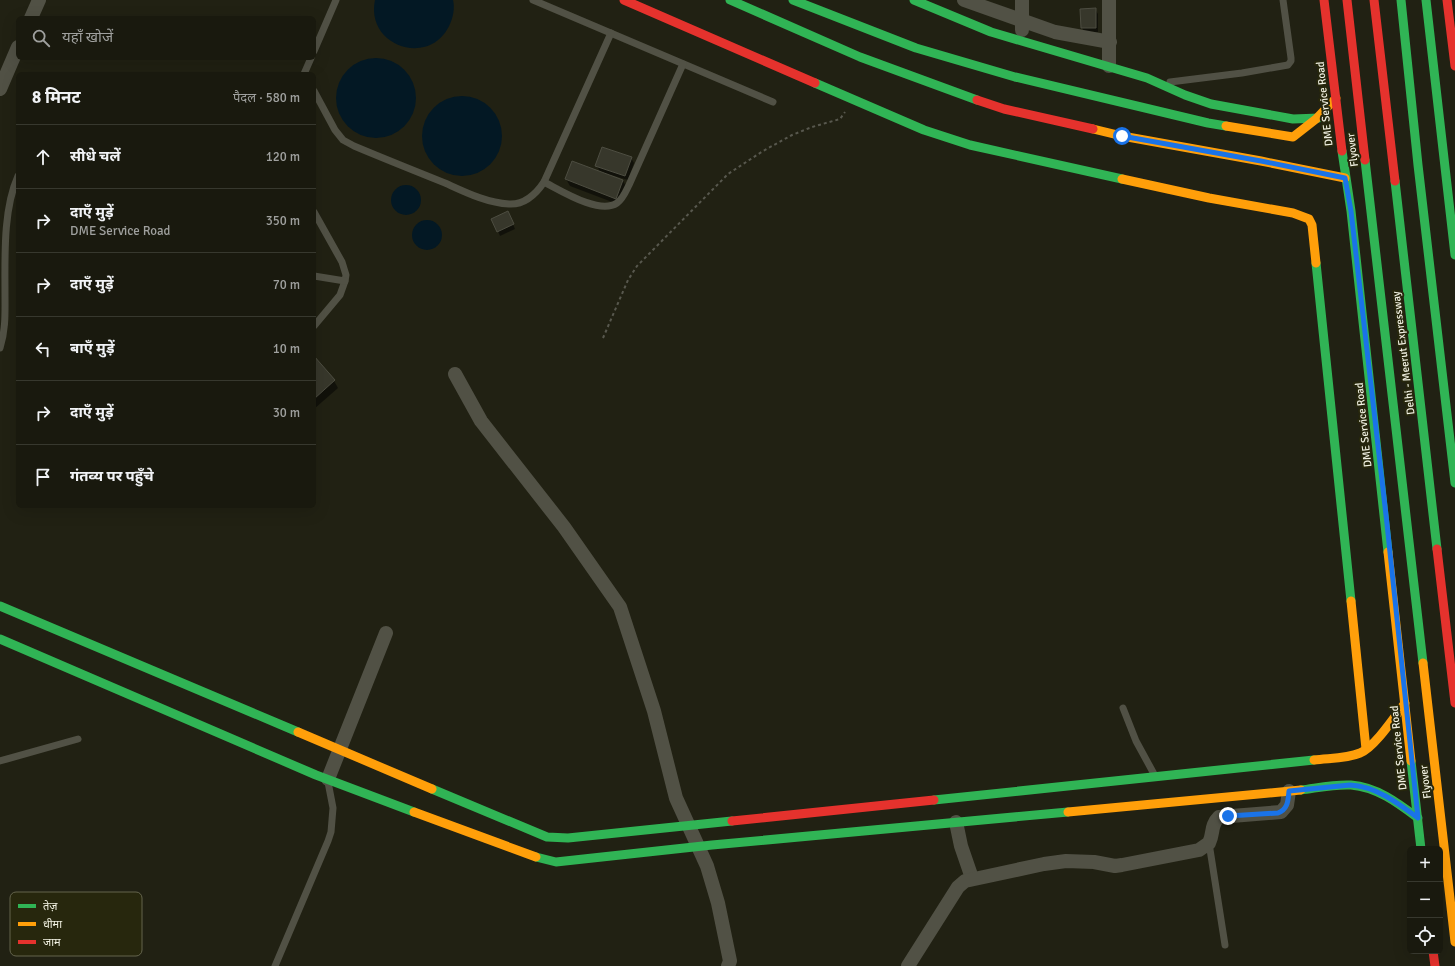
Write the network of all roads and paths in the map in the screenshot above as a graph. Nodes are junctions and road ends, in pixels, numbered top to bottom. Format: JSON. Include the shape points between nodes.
{"nodes":[{"id":1,"x":39,"y":0,"type":"edge"},
{"id":2,"x":336,"y":0,"type":"edge"},
{"id":3,"x":533,"y":0,"type":"edge"},
{"id":4,"x":624,"y":0,"type":"edge"},
{"id":5,"x":730,"y":0,"type":"edge"},
{"id":6,"x":793,"y":0,"type":"edge"},
{"id":7,"x":914,"y":0,"type":"edge"},
{"id":8,"x":964,"y":0,"type":"edge"},
{"id":9,"x":1022,"y":0,"type":"edge"},
{"id":10,"x":1109,"y":0,"type":"edge"},
{"id":11,"x":1283,"y":0,"type":"edge"},
{"id":12,"x":1324,"y":0,"type":"edge"},
{"id":13,"x":1347,"y":0,"type":"edge"},
{"id":14,"x":1374,"y":0,"type":"edge"},
{"id":15,"x":1401,"y":0,"type":"edge"},
{"id":16,"x":1426,"y":0,"type":"edge"},
{"id":17,"x":1447,"y":0,"type":"edge"},
{"id":18,"x":937,"y":5,"type":"edge"},
{"id":19,"x":32,"y":16,"type":"edge"},
{"id":20,"x":1022,"y":21,"type":"junction"},
{"id":21,"x":611,"y":33,"type":"junction"},
{"id":22,"x":1021,"y":41,"type":"junction"},
{"id":23,"x":1110,"y":42,"type":"junction"},
{"id":24,"x":316,"y":46,"type":"edge"},
{"id":25,"x":16,"y":52,"type":"edge"},
{"id":26,"x":310,"y":60,"type":"edge"},
{"id":27,"x":683,"y":64,"type":"junction"},
{"id":28,"x":1109,"y":66,"type":"junction"},
{"id":29,"x":1455,"y":66,"type":"edge"},
{"id":30,"x":305,"y":72,"type":"edge"},
{"id":31,"x":1158,"y":83,"type":"junction"},
{"id":32,"x":0,"y":89,"type":"edge"},
{"id":33,"x":316,"y":95,"type":"edge"},
{"id":34,"x":848,"y":98,"type":"junction"},
{"id":35,"x":1336,"y":98,"type":"junction"},
{"id":36,"x":773,"y":102,"type":"dead end"},
{"id":37,"x":1319,"y":118,"type":"junction"},
{"id":38,"x":1345,"y":178,"type":"junction"},
{"id":39,"x":16,"y":182,"type":"edge"},
{"id":40,"x":544,"y":182,"type":"junction"},
{"id":41,"x":316,"y":216,"type":"edge"},
{"id":42,"x":1455,"y":255,"type":"edge"},
{"id":43,"x":316,"y":276,"type":"edge"},
{"id":44,"x":345,"y":282,"type":"junction"},
{"id":45,"x":316,"y":324,"type":"edge"},
{"id":46,"x":603,"y":338,"type":"dead end"},
{"id":47,"x":0,"y":348,"type":"edge"},
{"id":48,"x":455,"y":374,"type":"dead end"},
{"id":49,"x":1455,"y":483,"type":"edge"},
{"id":50,"x":0,"y":606,"type":"edge"},
{"id":51,"x":386,"y":633,"type":"dead end"},
{"id":52,"x":0,"y":639,"type":"edge"},
{"id":53,"x":1455,"y":703,"type":"edge"},
{"id":54,"x":1405,"y":704,"type":"junction"},
{"id":55,"x":1123,"y":708,"type":"dead end"},
{"id":56,"x":78,"y":739,"type":"dead end"},
{"id":57,"x":339,"y":749,"type":"junction"},
{"id":58,"x":1366,"y":750,"type":"junction"},
{"id":59,"x":0,"y":761,"type":"edge"},
{"id":60,"x":1155,"y":776,"type":"junction"},
{"id":61,"x":328,"y":780,"type":"junction"},
{"id":62,"x":1289,"y":791,"type":"junction"},
{"id":63,"x":1418,"y":818,"type":"junction"},
{"id":64,"x":956,"y":822,"type":"junction"},
{"id":65,"x":689,"y":825,"type":"junction"},
{"id":66,"x":1210,"y":843,"type":"junction"},
{"id":67,"x":705,"y":845,"type":"junction"},
{"id":68,"x":1421,"y":846,"type":"edge"},
{"id":69,"x":972,"y":878,"type":"junction"},
{"id":70,"x":1455,"y":942,"type":"edge"},
{"id":71,"x":1225,"y":945,"type":"dead end"},
{"id":72,"x":1433,"y":954,"type":"edge"},
{"id":73,"x":275,"y":966,"type":"edge"},
{"id":74,"x":728,"y":966,"type":"edge"},
{"id":75,"x":908,"y":966,"type":"edge"},
{"id":76,"x":1435,"y":966,"type":"edge"}],
"edges":[{"from":1,"to":19,"type":"street"},
{"from":2,"to":24,"type":"lane"},
{"from":3,"to":21,"type":"lane"},
{"from":4,"to":34,"type":"main road"},
{"from":5,"to":38,"type":"main road","via":[[860,57],[992,102],[1122,136]]},
{"from":6,"to":37,"type":"main road","via":[[916,48],[999,76],[1159,112],[1293,137]]},
{"from":7,"to":18,"type":"main road"},
{"from":8,"to":20,"type":"street"},
{"from":9,"to":20,"type":"street"},
{"from":10,"to":23,"type":"street"},
{"from":11,"to":31,"type":"lane","via":[[1291,58],[1288,65]]},
{"from":12,"to":35,"type":"main road","name":"DME Service Road"},
{"from":13,"to":70,"type":"main road","name":"Flyover"},
{"from":14,"to":53,"type":"main road","name":"Delhi - Meerut Expressway"},
{"from":15,"to":49,"type":"main road"},
{"from":16,"to":42,"type":"main road"},
{"from":17,"to":29,"type":"main road"},
{"from":18,"to":22,"type":"main road","via":[[991,32]]},
{"from":20,"to":22,"type":"street"},
{"from":20,"to":23,"type":"street","via":[[1055,32]]},
{"from":21,"to":27,"type":"lane"},
{"from":21,"to":40,"type":"lane"},
{"from":22,"to":28,"type":"main road"},
{"from":23,"to":28,"type":"street"},
{"from":25,"to":32,"type":"street"},
{"from":26,"to":30,"type":"lane"},
{"from":27,"to":36,"type":"lane"},
{"from":27,"to":40,"type":"lane","via":[[629,185],[616,204],[592,204]]},
{"from":28,"to":31,"type":"main road"},
{"from":31,"to":37,"type":"main road","via":[[1211,104],[1293,119]]},
{"from":33,"to":40,"type":"lane","via":[[343,140],[480,198],[516,204],[533,196]]},
{"from":34,"to":46,"type":"path","via":[[844,115],[840,119],[792,135],[728,174],[637,266],[628,280]]},
{"from":34,"to":58,"type":"main road","via":[[924,130],[970,145],[1209,198],[1293,213],[1309,219],[1313,233]]},
{"from":35,"to":37,"type":"main road"},
{"from":35,"to":38,"type":"main road","name":"DME Service Road"},
{"from":38,"to":54,"type":"main road","name":"DME Service Road","via":[[1352,218]]},
{"from":39,"to":47,"type":"lane","via":[[10,200],[6,242],[6,322]]},
{"from":41,"to":44,"type":"lane","via":[[342,262]]},
{"from":43,"to":44,"type":"lane"},
{"from":44,"to":45,"type":"lane","via":[[340,295]]},
{"from":48,"to":65,"type":"street","via":[[481,421],[564,528],[620,607],[654,711],[676,798]]},
{"from":50,"to":57,"type":"main road"},
{"from":51,"to":57,"type":"street"},
{"from":52,"to":61,"type":"main road"},
{"from":54,"to":58,"type":"main road"},
{"from":54,"to":63,"type":"main road","name":"DME Service Road"},
{"from":55,"to":60,"type":"lane","via":[[1136,741]]},
{"from":56,"to":59,"type":"lane"},
{"from":57,"to":61,"type":"street"},
{"from":57,"to":65,"type":"main road","via":[[547,837],[568,838]]},
{"from":58,"to":60,"type":"main road","via":[[1349,756]]},
{"from":60,"to":65,"type":"main road","via":[[1100,785]]},
{"from":61,"to":67,"type":"main road","via":[[548,861],[572,861]]},
{"from":61,"to":73,"type":"lane","via":[[333,808],[328,841]]},
{"from":62,"to":63,"type":"main road","via":[[1360,785],[1401,805]]},
{"from":62,"to":64,"type":"main road","via":[[1102,805]]},
{"from":62,"to":66,"type":"street","via":[[1287,805],[1280,812],[1219,817],[1214,823]]},
{"from":63,"to":68,"type":"main road","name":"DME Service Road"},
{"from":64,"to":67,"type":"main road"},
{"from":64,"to":69,"type":"street"},
{"from":65,"to":67,"type":"street"},
{"from":66,"to":69,"type":"street","via":[[1198,850],[1122,865],[1066,861]]},
{"from":66,"to":71,"type":"lane"},
{"from":67,"to":74,"type":"street","via":[[730,960]]},
{"from":69,"to":75,"type":"street","via":[[958,887]]},
{"from":72,"to":76,"type":"main road"}]}
